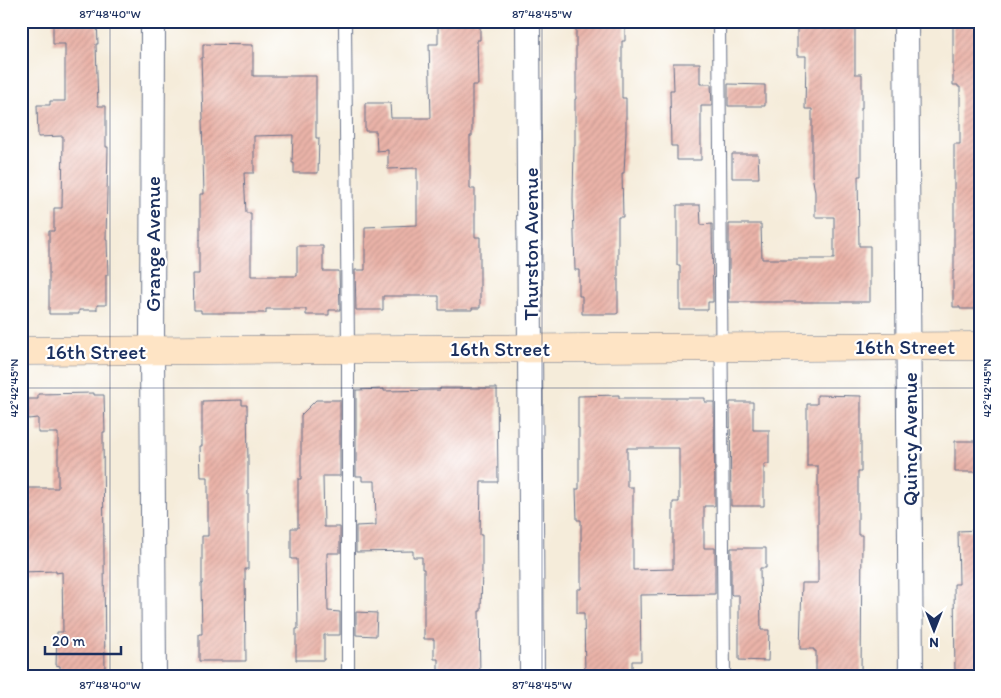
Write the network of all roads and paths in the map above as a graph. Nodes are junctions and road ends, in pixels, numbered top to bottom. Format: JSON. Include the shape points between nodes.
{"nodes":[{"id":1,"x":153,"y":21,"type":"edge"},
{"id":2,"x":345,"y":21,"type":"edge"},
{"id":3,"x":528,"y":21,"type":"edge"},
{"id":4,"x":719,"y":21,"type":"edge"},
{"id":5,"x":906,"y":21,"type":"edge"},
{"id":6,"x":908,"y":346,"type":"junction"},
{"id":7,"x":980,"y":346,"type":"edge"},
{"id":8,"x":722,"y":347,"type":"junction"},
{"id":9,"x":530,"y":348,"type":"junction"},
{"id":10,"x":348,"y":349,"type":"junction"},
{"id":11,"x":152,"y":350,"type":"junction"},
{"id":12,"x":21,"y":351,"type":"edge"},
{"id":13,"x":154,"y":677,"type":"edge"},
{"id":14,"x":348,"y":677,"type":"edge"},
{"id":15,"x":532,"y":677,"type":"edge"},
{"id":16,"x":724,"y":677,"type":"edge"},
{"id":17,"x":911,"y":677,"type":"edge"}],
"edges":[{"from":1,"to":11,"type":"street","name":"Grange Avenue"},
{"from":2,"to":10,"type":"lane"},
{"from":3,"to":9,"type":"street","name":"Thurston Avenue"},
{"from":4,"to":8,"type":"lane"},
{"from":5,"to":6,"type":"street","name":"Quincy Avenue"},
{"from":6,"to":7,"type":"street","name":"16th Street"},
{"from":6,"to":8,"type":"street","name":"16th Street"},
{"from":6,"to":17,"type":"street","name":"Quincy Avenue"},
{"from":8,"to":9,"type":"street","name":"16th Street"},
{"from":8,"to":16,"type":"lane"},
{"from":9,"to":10,"type":"street","name":"16th Street"},
{"from":9,"to":15,"type":"street","name":"Thurston Avenue"},
{"from":10,"to":11,"type":"street","name":"16th Street"},
{"from":10,"to":14,"type":"lane"},
{"from":11,"to":12,"type":"street","name":"16th Street"},
{"from":11,"to":13,"type":"street","name":"Grange Avenue"}]}
